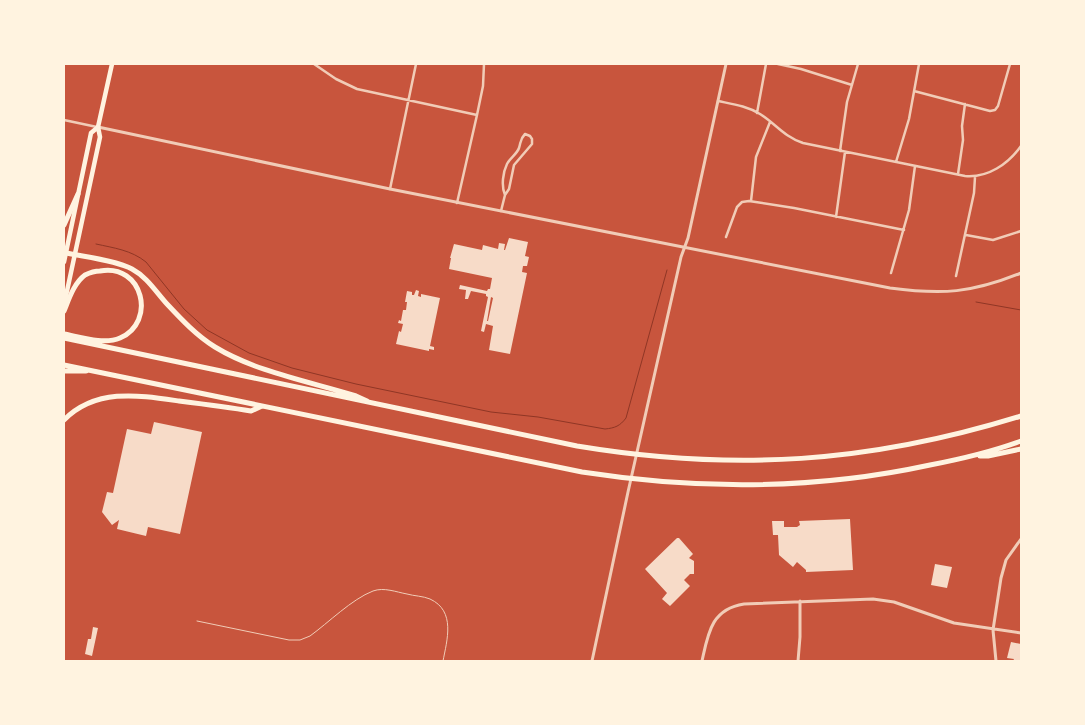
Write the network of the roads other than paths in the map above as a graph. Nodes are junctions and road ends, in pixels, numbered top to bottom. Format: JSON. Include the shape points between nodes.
{"nodes":[{"id":1,"x":112,"y":64,"type":"edge"},
{"id":2,"x":314,"y":64,"type":"edge"},
{"id":3,"x":416,"y":64,"type":"edge"},
{"id":4,"x":484,"y":64,"type":"edge"},
{"id":5,"x":726,"y":64,"type":"edge"},
{"id":6,"x":766,"y":64,"type":"edge"},
{"id":7,"x":778,"y":64,"type":"edge"},
{"id":8,"x":858,"y":64,"type":"edge"},
{"id":9,"x":919,"y":64,"type":"edge"},
{"id":10,"x":1010,"y":64,"type":"edge"},
{"id":11,"x":852,"y":85,"type":"junction"},
{"id":12,"x":914,"y":91,"type":"junction"},
{"id":13,"x":718,"y":100,"type":"junction"},
{"id":14,"x":408,"y":101,"type":"junction"},
{"id":15,"x":965,"y":104,"type":"junction"},
{"id":16,"x":757,"y":113,"type":"junction"},
{"id":17,"x":477,"y":115,"type":"junction"},
{"id":18,"x":64,"y":120,"type":"edge"},
{"id":19,"x":770,"y":122,"type":"junction"},
{"id":20,"x":98,"y":127,"type":"junction"},
{"id":21,"x":1021,"y":146,"type":"edge"},
{"id":22,"x":519,"y":149,"type":"junction"},
{"id":23,"x":840,"y":151,"type":"junction"},
{"id":24,"x":1020,"y":151,"type":"edge"},
{"id":25,"x":526,"y":152,"type":"junction"},
{"id":26,"x":845,"y":152,"type":"junction"},
{"id":27,"x":896,"y":162,"type":"junction"},
{"id":28,"x":915,"y":166,"type":"junction"},
{"id":29,"x":958,"y":174,"type":"junction"},
{"id":30,"x":975,"y":177,"type":"junction"},
{"id":31,"x":390,"y":189,"type":"junction"},
{"id":32,"x":78,"y":194,"type":"junction"},
{"id":33,"x":505,"y":194,"type":"junction"},
{"id":34,"x":751,"y":201,"type":"junction"},
{"id":35,"x":457,"y":203,"type":"junction"},
{"id":36,"x":501,"y":211,"type":"junction"},
{"id":37,"x":836,"y":217,"type":"junction"},
{"id":38,"x":64,"y":225,"type":"edge"},
{"id":39,"x":904,"y":230,"type":"junction"},
{"id":40,"x":1021,"y":231,"type":"edge"},
{"id":41,"x":966,"y":234,"type":"junction"},
{"id":42,"x":726,"y":237,"type":"dead end"},
{"id":43,"x":684,"y":248,"type":"junction"},
{"id":44,"x":66,"y":253,"type":"junction"},
{"id":45,"x":75,"y":255,"type":"junction"},
{"id":46,"x":64,"y":262,"type":"edge"},
{"id":47,"x":891,"y":273,"type":"dead end"},
{"id":48,"x":1021,"y":273,"type":"edge"},
{"id":49,"x":956,"y":276,"type":"dead end"},
{"id":50,"x":64,"y":305,"type":"edge"},
{"id":51,"x":64,"y":311,"type":"edge"},
{"id":52,"x":64,"y":334,"type":"edge"},
{"id":53,"x":64,"y":338,"type":"edge"},
{"id":54,"x":64,"y":365,"type":"edge"},
{"id":55,"x":64,"y":371,"type":"edge"},
{"id":56,"x":97,"y":372,"type":"junction"},
{"id":57,"x":376,"y":405,"type":"junction"},
{"id":58,"x":264,"y":406,"type":"junction"},
{"id":59,"x":1021,"y":416,"type":"edge"},
{"id":60,"x":64,"y":420,"type":"edge"},
{"id":61,"x":1021,"y":441,"type":"edge"},
{"id":62,"x":1021,"y":449,"type":"edge"},
{"id":63,"x":975,"y":456,"type":"junction"},
{"id":64,"x":1021,"y":539,"type":"edge"},
{"id":65,"x":800,"y":601,"type":"junction"},
{"id":66,"x":197,"y":621,"type":"dead end"},
{"id":67,"x":993,"y":630,"type":"junction"},
{"id":68,"x":1021,"y":633,"type":"edge"},
{"id":69,"x":442,"y":661,"type":"edge"},
{"id":70,"x":592,"y":661,"type":"edge"},
{"id":71,"x":702,"y":661,"type":"edge"},
{"id":72,"x":798,"y":661,"type":"edge"},
{"id":73,"x":996,"y":661,"type":"edge"}],
"edges":[{"from":1,"to":20,"type":"main road"},
{"from":2,"to":14,"type":"street","via":[[357,89]]},
{"from":3,"to":14,"type":"street"},
{"from":4,"to":17,"type":"street"},
{"from":5,"to":13,"type":"street"},
{"from":6,"to":16,"type":"street"},
{"from":7,"to":11,"type":"street"},
{"from":8,"to":11,"type":"street"},
{"from":9,"to":12,"type":"street"},
{"from":10,"to":15,"type":"street","via":[[995,110]]},
{"from":11,"to":23,"type":"street"},
{"from":12,"to":15,"type":"street"},
{"from":12,"to":27,"type":"street"},
{"from":13,"to":16,"type":"street"},
{"from":13,"to":43,"type":"street"},
{"from":14,"to":17,"type":"street"},
{"from":14,"to":31,"type":"street"},
{"from":15,"to":29,"type":"street"},
{"from":16,"to":19,"type":"street"},
{"from":17,"to":35,"type":"street"},
{"from":18,"to":20,"type":"street"},
{"from":19,"to":23,"type":"street","via":[[790,138]]},
{"from":19,"to":34,"type":"street","via":[[756,157]]},
{"from":20,"to":31,"type":"street"},
{"from":20,"to":32,"type":"main road","via":[[91,134]]},
{"from":20,"to":45,"type":"main road","via":[[100,137]]},
{"from":21,"to":24,"type":"street"},
{"from":22,"to":25,"type":"street"},
{"from":22,"to":25,"type":"street","via":[[525,134],[530,136],[532,144]]},
{"from":22,"to":33,"type":"street","via":[[507,164],[502,188]]},
{"from":23,"to":26,"type":"street"},
{"from":24,"to":30,"type":"street","via":[[991,172]]},
{"from":25,"to":33,"type":"street","via":[[514,165]]},
{"from":26,"to":27,"type":"street"},
{"from":26,"to":37,"type":"street"},
{"from":27,"to":28,"type":"street"},
{"from":28,"to":29,"type":"street"},
{"from":28,"to":39,"type":"street"},
{"from":29,"to":30,"type":"street"},
{"from":30,"to":41,"type":"street"},
{"from":31,"to":35,"type":"street"},
{"from":32,"to":38,"type":"highway"},
{"from":32,"to":44,"type":"main road"},
{"from":33,"to":36,"type":"street"},
{"from":34,"to":37,"type":"street"},
{"from":34,"to":42,"type":"street","via":[[742,202],[737,207]]},
{"from":35,"to":36,"type":"street"},
{"from":36,"to":43,"type":"street"},
{"from":37,"to":39,"type":"street"},
{"from":39,"to":47,"type":"street"},
{"from":40,"to":41,"type":"street","via":[[993,240]]},
{"from":41,"to":49,"type":"street"},
{"from":43,"to":48,"type":"street","via":[[916,292],[972,290]]},
{"from":43,"to":70,"type":"street"},
{"from":44,"to":45,"type":"highway"},
{"from":44,"to":46,"type":"main road"},
{"from":45,"to":50,"type":"main road"},
{"from":45,"to":57,"type":"highway","via":[[132,269],[147,280],[195,333],[236,358]]},
{"from":51,"to":52,"type":"highway","via":[[75,286],[85,275],[106,270],[131,278],[141,302],[137,322],[121,338],[109,341]]},
{"from":53,"to":57,"type":"highway"},
{"from":54,"to":56,"type":"highway"},
{"from":55,"to":56,"type":"highway"},
{"from":56,"to":58,"type":"highway"},
{"from":57,"to":59,"type":"highway","via":[[623,454],[760,462],[855,454],[940,439]]},
{"from":58,"to":60,"type":"highway","via":[[251,411],[121,395],[84,405]]},
{"from":58,"to":63,"type":"highway","via":[[582,472],[660,482],[721,485],[804,483],[900,472]]},
{"from":61,"to":63,"type":"highway"},
{"from":62,"to":63,"type":"highway"},
{"from":64,"to":67,"type":"street","via":[[1006,560]]},
{"from":65,"to":67,"type":"street","via":[[873,599],[894,602],[954,623]]},
{"from":65,"to":71,"type":"street","via":[[744,604],[728,610],[710,628]]},
{"from":65,"to":72,"type":"street"},
{"from":66,"to":69,"type":"lane","via":[[293,640],[303,639],[361,597],[386,590],[425,598],[442,609],[449,625]]},
{"from":67,"to":68,"type":"street"},
{"from":67,"to":73,"type":"street"}]}
